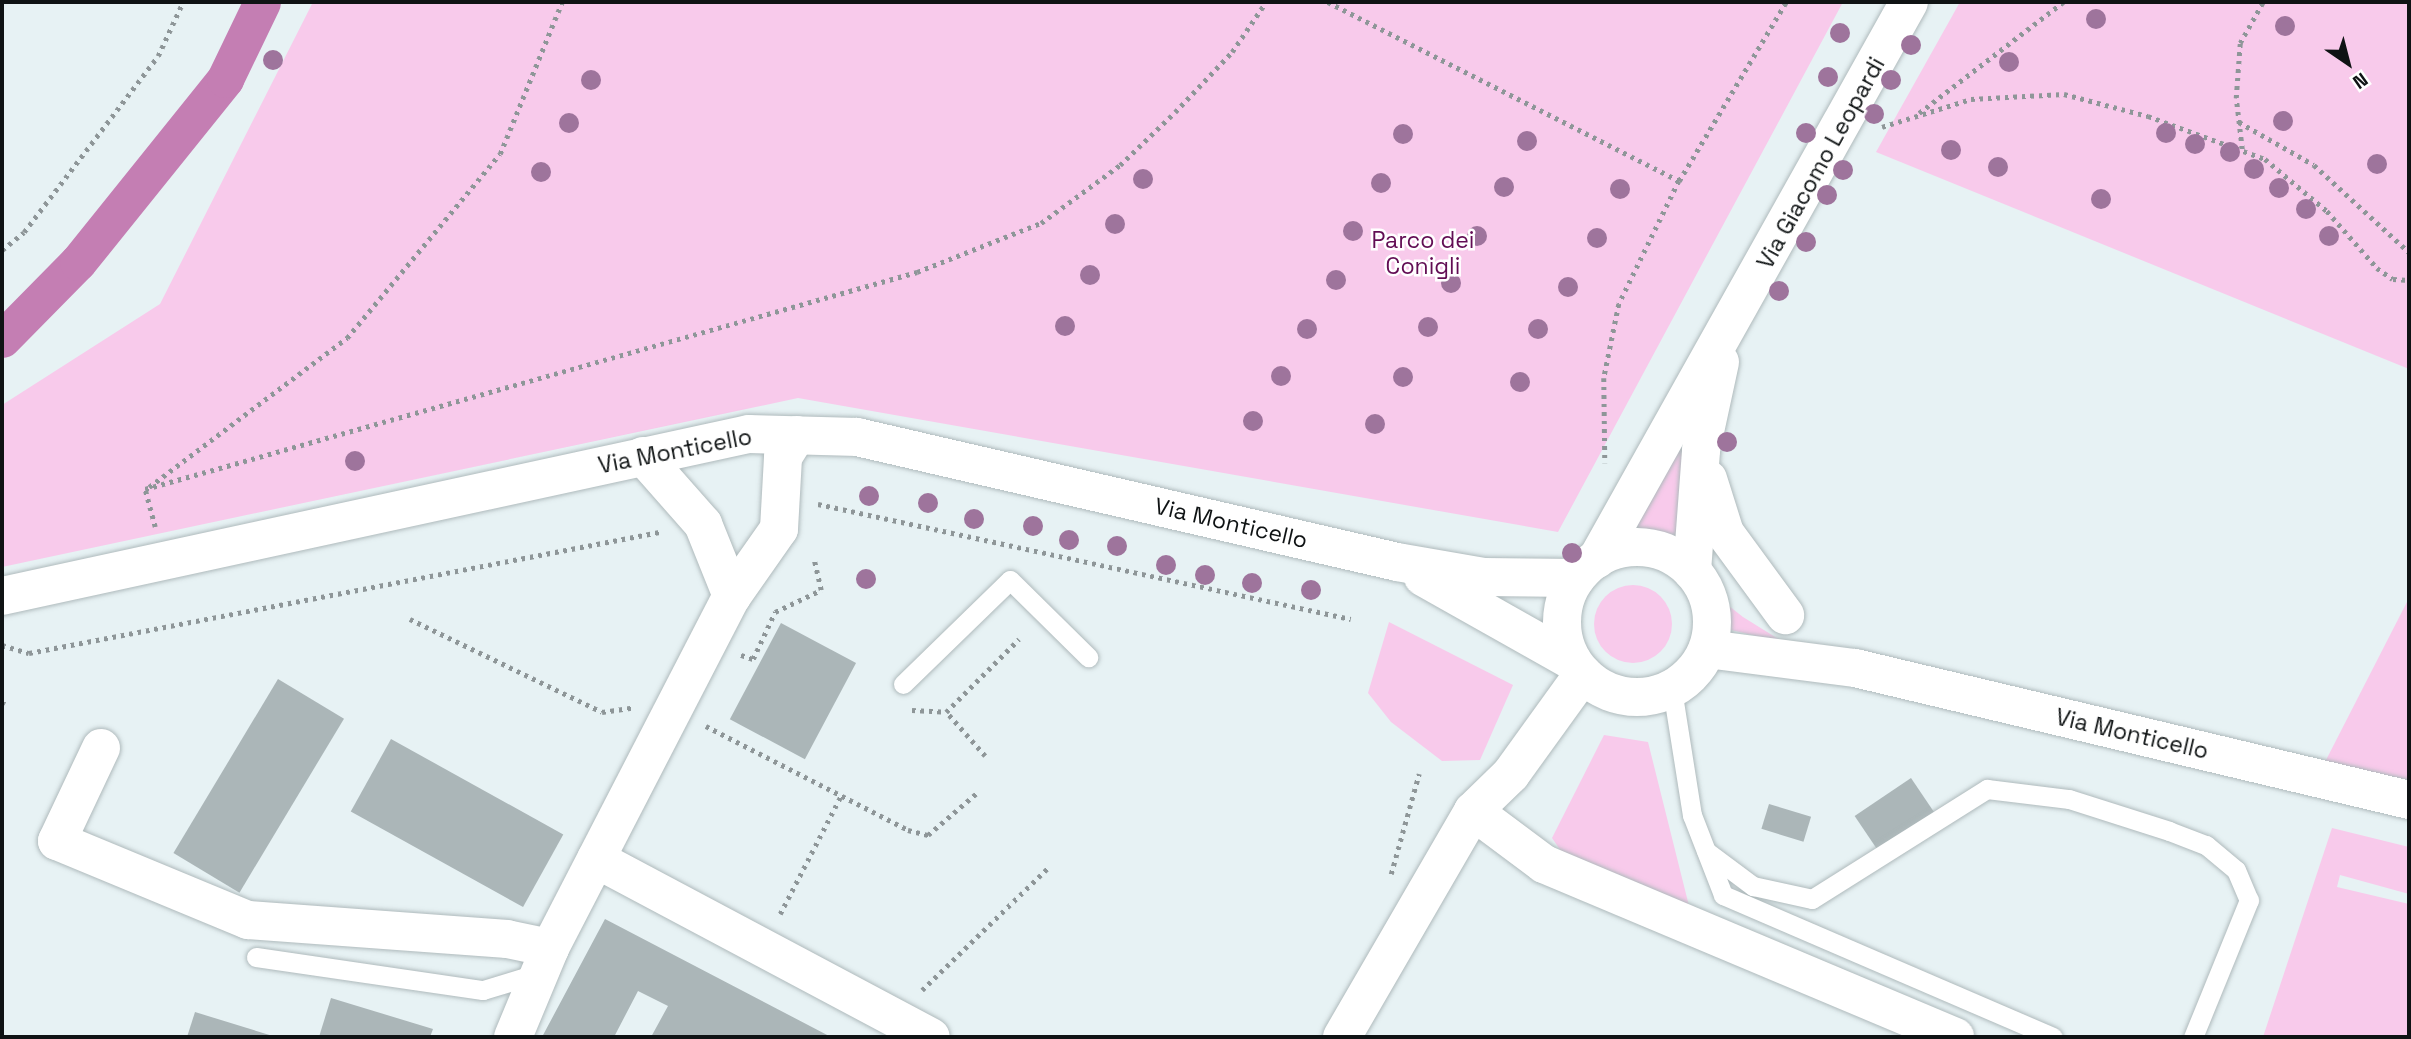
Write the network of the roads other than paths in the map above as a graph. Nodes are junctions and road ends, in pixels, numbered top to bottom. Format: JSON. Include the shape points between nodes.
{"nodes":[{"id":1,"x":1909,"y":2,"type":"edge"},
{"id":2,"x":1732,"y":324,"type":"junction"},
{"id":3,"x":797,"y":435,"type":"junction"},
{"id":4,"x":1701,"y":450,"type":"junction"},
{"id":5,"x":643,"y":456,"type":"junction"},
{"id":6,"x":1396,"y":562,"type":"junction"},
{"id":7,"x":1586,"y":569,"type":"junction"},
{"id":8,"x":1696,"y":576,"type":"junction"},
{"id":9,"x":13,"y":590,"type":"edge"},
{"id":10,"x":732,"y":596,"type":"junction"},
{"id":11,"x":1786,"y":615,"type":"junction"},
{"id":12,"x":1708,"y":649,"type":"junction"},
{"id":13,"x":1088,"y":657,"type":"dead end"},
{"id":14,"x":1577,"y":668,"type":"junction"},
{"id":15,"x":1855,"y":668,"type":"junction"},
{"id":16,"x":903,"y":684,"type":"dead end"},
{"id":17,"x":1672,"y":689,"type":"junction"},
{"id":18,"x":101,"y":748,"type":"dead end"},
{"id":19,"x":2409,"y":800,"type":"edge"},
{"id":20,"x":1473,"y":811,"type":"junction"},
{"id":21,"x":1706,"y":851,"type":"junction"},
{"id":22,"x":596,"y":859,"type":"junction"},
{"id":23,"x":256,"y":957,"type":"dead end"},
{"id":24,"x":545,"y":961,"type":"junction"},
{"id":25,"x":513,"y":1037,"type":"edge"},
{"id":26,"x":931,"y":1037,"type":"edge"},
{"id":27,"x":1342,"y":1037,"type":"edge"},
{"id":28,"x":1955,"y":1037,"type":"edge"},
{"id":29,"x":2053,"y":1037,"type":"edge"},
{"id":30,"x":2193,"y":1037,"type":"edge"}],
"edges":[{"from":1,"to":2,"type":"street","name":"Via Giacomo Leopardi"},
{"from":2,"to":4,"type":"street","name":"Via Giacomo Leopardi"},
{"from":2,"to":7,"type":"street","name":"Via Giacomo Leopardi","via":[[1664,431]]},
{"from":3,"to":5,"type":"street","name":"Via Monticello","via":[[749,434]]},
{"from":3,"to":6,"type":"street","name":"Via Monticello","via":[[857,437]]},
{"from":3,"to":10,"type":"street","via":[[783,457],[784,499],[769,551]]},
{"from":4,"to":8,"type":"street","name":"Via Giacomo Leopardi"},
{"from":4,"to":11,"type":"street","name":"Via Giacomo Leopardi","via":[[1725,533]]},
{"from":5,"to":9,"type":"street","name":"Via Monticello"},
{"from":5,"to":10,"type":"street","via":[[703,524]]},
{"from":6,"to":7,"type":"street","name":"Via Monticello","via":[[1484,577]]},
{"from":6,"to":14,"type":"street","name":"Via Monticello"},
{"from":7,"to":8,"type":"street","via":[[1636,547],[1666,554]]},
{"from":7,"to":14,"type":"street","via":[[1561,619]]},
{"from":8,"to":11,"type":"street","name":"Via Monticello"},
{"from":8,"to":12,"type":"street","via":[[1710,603]]},
{"from":10,"to":22,"type":"street","via":[[695,712]]},
{"from":11,"to":15,"type":"street","name":"Via Monticello"},
{"from":12,"to":15,"type":"street","name":"Via Monticello"},
{"from":12,"to":17,"type":"street","via":[[1694,672]]},
{"from":13,"to":16,"type":"lane","via":[[1010,580]]},
{"from":14,"to":17,"type":"street","via":[[1607,694],[1636,698]]},
{"from":14,"to":20,"type":"street","via":[[1511,774]]},
{"from":15,"to":19,"type":"street","name":"Via Monticello"},
{"from":17,"to":21,"type":"lane","via":[[1692,815]]},
{"from":18,"to":24,"type":"street","via":[[57,841],[248,920],[507,939]]},
{"from":20,"to":27,"type":"street"},
{"from":20,"to":28,"type":"street","via":[[1544,864]]},
{"from":21,"to":29,"type":"lane","via":[[1723,895]]},
{"from":21,"to":30,"type":"lane","via":[[1753,886],[1812,898],[1987,789],[2069,799],[2206,845],[2236,870],[2249,900]]},
{"from":22,"to":24,"type":"street"},
{"from":22,"to":26,"type":"street"},
{"from":23,"to":24,"type":"lane","via":[[483,990]]},
{"from":24,"to":25,"type":"street"}]}
